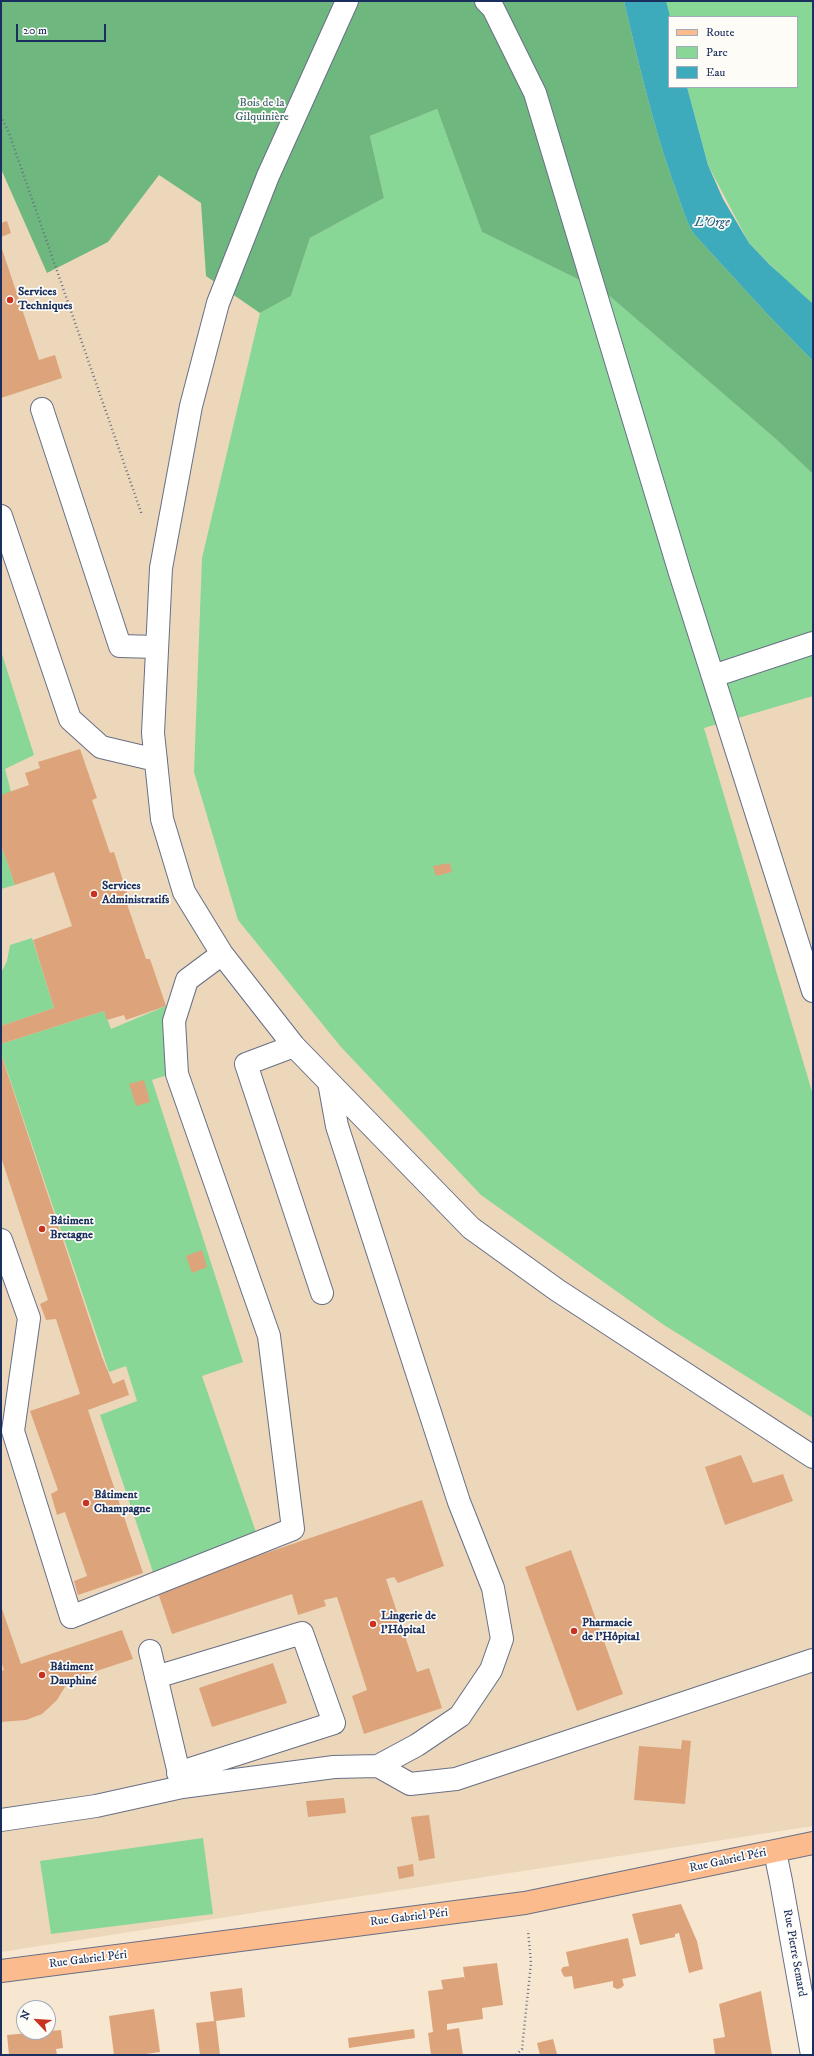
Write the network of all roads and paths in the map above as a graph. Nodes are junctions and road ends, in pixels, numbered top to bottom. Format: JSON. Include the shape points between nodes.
{"nodes":[{"id":1,"x":346,"y":1,"type":"edge"},
{"id":2,"x":486,"y":1,"type":"edge"},
{"id":3,"x":1,"y":116,"type":"edge"},
{"id":4,"x":42,"y":409,"type":"dead end"},
{"id":5,"x":1,"y":516,"type":"edge"},
{"id":6,"x":145,"y":523,"type":"dead end"},
{"id":7,"x":813,"y":643,"type":"edge"},
{"id":8,"x":157,"y":647,"type":"junction"},
{"id":9,"x":713,"y":676,"type":"junction"},
{"id":10,"x":156,"y":760,"type":"junction"},
{"id":11,"x":222,"y":954,"type":"junction"},
{"id":12,"x":813,"y":991,"type":"edge"},
{"id":13,"x":294,"y":1046,"type":"junction"},
{"id":14,"x":329,"y":1082,"type":"junction"},
{"id":15,"x":1,"y":1240,"type":"edge"},
{"id":16,"x":322,"y":1293,"type":"dead end"},
{"id":17,"x":813,"y":1457,"type":"edge"},
{"id":18,"x":150,"y":1651,"type":"dead end"},
{"id":19,"x":813,"y":1660,"type":"edge"},
{"id":20,"x":156,"y":1677,"type":"junction"},
{"id":21,"x":378,"y":1766,"type":"junction"},
{"id":22,"x":180,"y":1780,"type":"junction"},
{"id":23,"x":1,"y":1820,"type":"edge"},
{"id":24,"x":813,"y":1843,"type":"edge"},
{"id":25,"x":775,"y":1852,"type":"junction"},
{"id":26,"x":525,"y":1903,"type":"junction"},
{"id":27,"x":1,"y":1971,"type":"edge"},
{"id":28,"x":516,"y":2055,"type":"edge"},
{"id":29,"x":812,"y":2055,"type":"edge"}],
"edges":[{"from":1,"to":8,"type":"street","via":[[268,176],[218,303],[191,406],[161,568]]},
{"from":2,"to":9,"type":"street","via":[[492,8],[535,93]]},
{"from":3,"to":6,"type":"path"},
{"from":4,"to":8,"type":"street","via":[[120,646]]},
{"from":5,"to":10,"type":"street","via":[[70,719],[101,747]]},
{"from":7,"to":9,"type":"street"},
{"from":8,"to":10,"type":"street","via":[[153,733]]},
{"from":9,"to":12,"type":"street"},
{"from":10,"to":11,"type":"street","via":[[162,819],[184,892]]},
{"from":11,"to":13,"type":"street"},
{"from":11,"to":15,"type":"street","via":[[186,980],[174,1020],[177,1074],[269,1336],[293,1529],[71,1617],[13,1431],[29,1318]]},
{"from":13,"to":14,"type":"street"},
{"from":13,"to":16,"type":"street","via":[[246,1064]]},
{"from":14,"to":17,"type":"street","via":[[471,1228],[557,1290]]},
{"from":14,"to":21,"type":"street","via":[[337,1126],[459,1502],[493,1588],[502,1639],[491,1670],[460,1716],[417,1745]]},
{"from":18,"to":20,"type":"street"},
{"from":19,"to":21,"type":"street","via":[[456,1779],[410,1784]]},
{"from":20,"to":22,"type":"street"},
{"from":20,"to":22,"type":"street","via":[[302,1633],[334,1723]]},
{"from":21,"to":22,"type":"street","via":[[334,1767]]},
{"from":22,"to":23,"type":"street","via":[[96,1806]]},
{"from":24,"to":25,"type":"main road","name":"Rue Gabriel Péri"},
{"from":25,"to":26,"type":"main road","name":"Rue Gabriel Péri"},
{"from":25,"to":29,"type":"street","name":"Rue Pierre Semard"},
{"from":26,"to":27,"type":"main road","name":"Rue Gabriel Péri"},
{"from":26,"to":28,"type":"path","via":[[531,1963],[522,2049]]}]}
